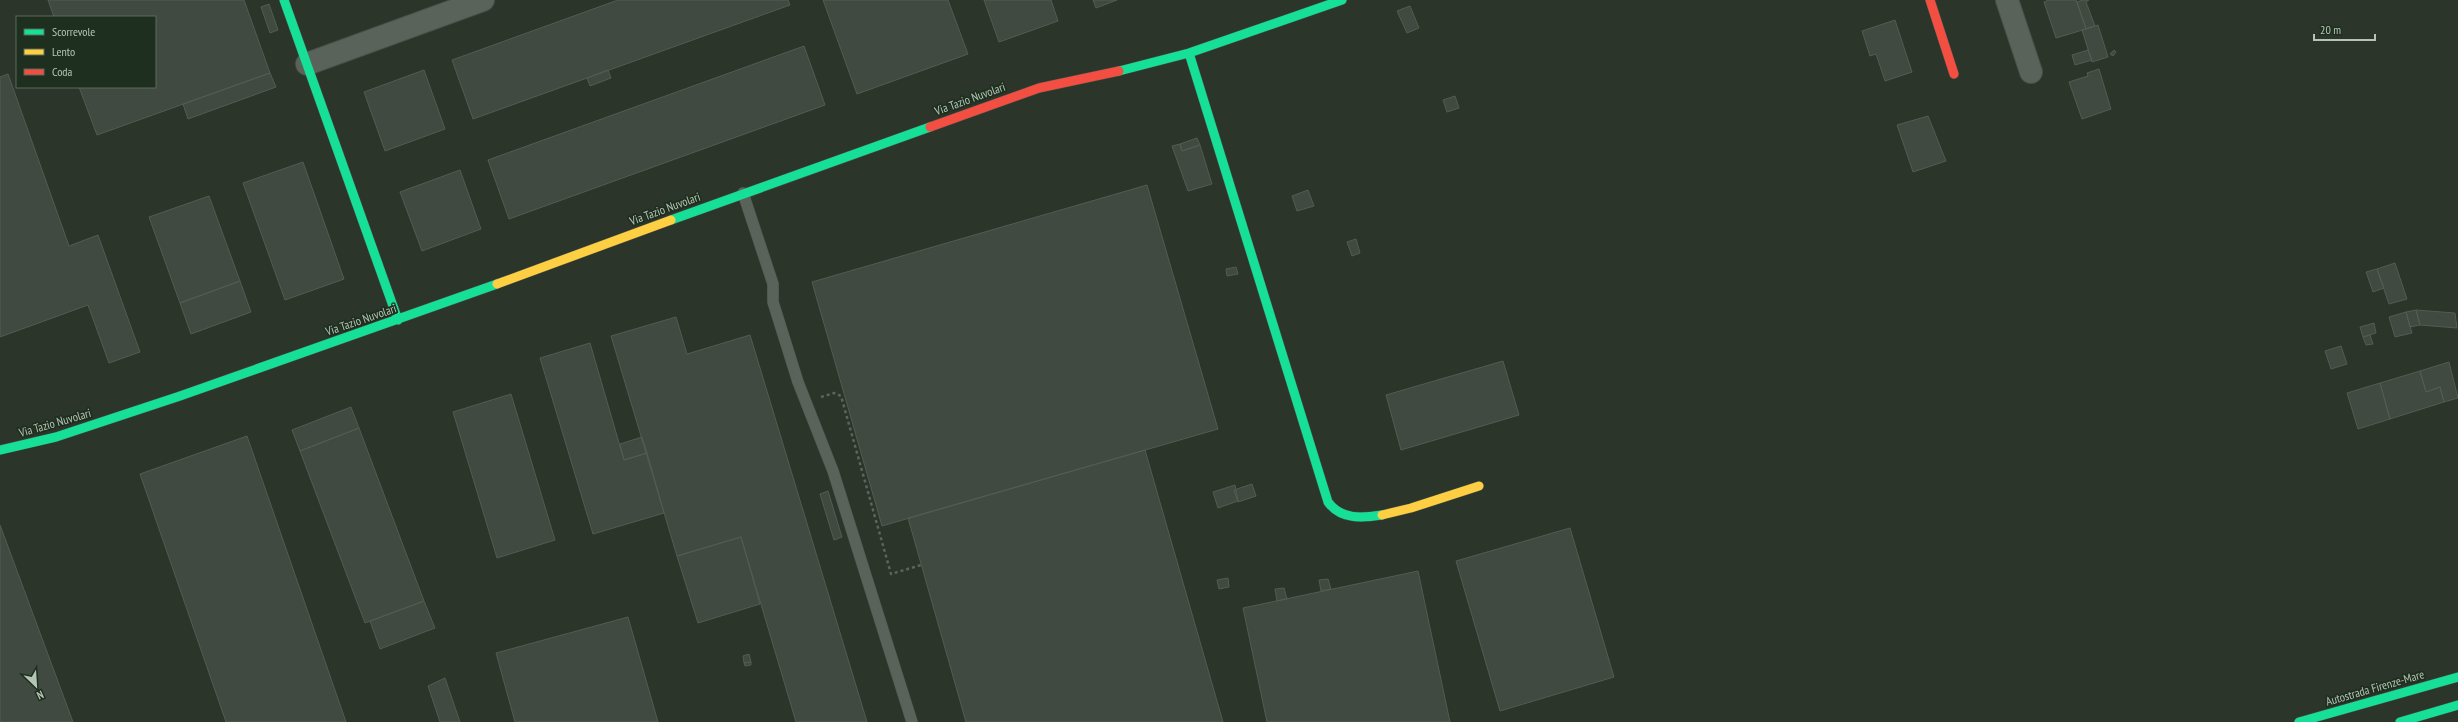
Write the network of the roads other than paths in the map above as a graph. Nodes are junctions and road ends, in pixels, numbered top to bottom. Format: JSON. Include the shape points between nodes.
{"nodes":[{"id":1,"x":284,"y":0,"type":"edge"},
{"id":2,"x":484,"y":0,"type":"edge"},
{"id":3,"x":1342,"y":0,"type":"edge"},
{"id":4,"x":1930,"y":0,"type":"edge"},
{"id":5,"x":2007,"y":0,"type":"edge"},
{"id":6,"x":1189,"y":53,"type":"junction"},
{"id":7,"x":307,"y":64,"type":"junction"},
{"id":8,"x":2031,"y":72,"type":"dead end"},
{"id":9,"x":1954,"y":74,"type":"dead end"},
{"id":10,"x":743,"y":193,"type":"junction"},
{"id":11,"x":398,"y":320,"type":"junction"},
{"id":12,"x":0,"y":450,"type":"edge"},
{"id":13,"x":1479,"y":486,"type":"dead end"},
{"id":14,"x":2458,"y":677,"type":"edge"},
{"id":15,"x":2458,"y":705,"type":"edge"},
{"id":16,"x":912,"y":722,"type":"edge"},
{"id":17,"x":2299,"y":722,"type":"edge"},
{"id":18,"x":2400,"y":722,"type":"edge"}],
"edges":[{"from":1,"to":7,"type":"main road"},
{"from":2,"to":7,"type":"street"},
{"from":3,"to":6,"type":"main road","name":"Via Tazio Nuvolari"},
{"from":4,"to":9,"type":"main road"},
{"from":5,"to":8,"type":"street"},
{"from":6,"to":10,"type":"main road","name":"Via Tazio Nuvolari","via":[[1143,66],[1039,88]]},
{"from":6,"to":13,"type":"main road","via":[[1328,502],[1334,510],[1345,516],[1357,518],[1393,513]]},
{"from":7,"to":11,"type":"main road"},
{"from":10,"to":11,"type":"main road","name":"Via Tazio Nuvolari"},
{"from":10,"to":16,"type":"lane","via":[[773,284],[773,302],[798,382],[833,471]]},
{"from":11,"to":12,"type":"main road","name":"Via Tazio Nuvolari","via":[[56,437]]},
{"from":14,"to":17,"type":"main road","name":"Autostrada Firenze-Mare"},
{"from":15,"to":18,"type":"main road"}]}
